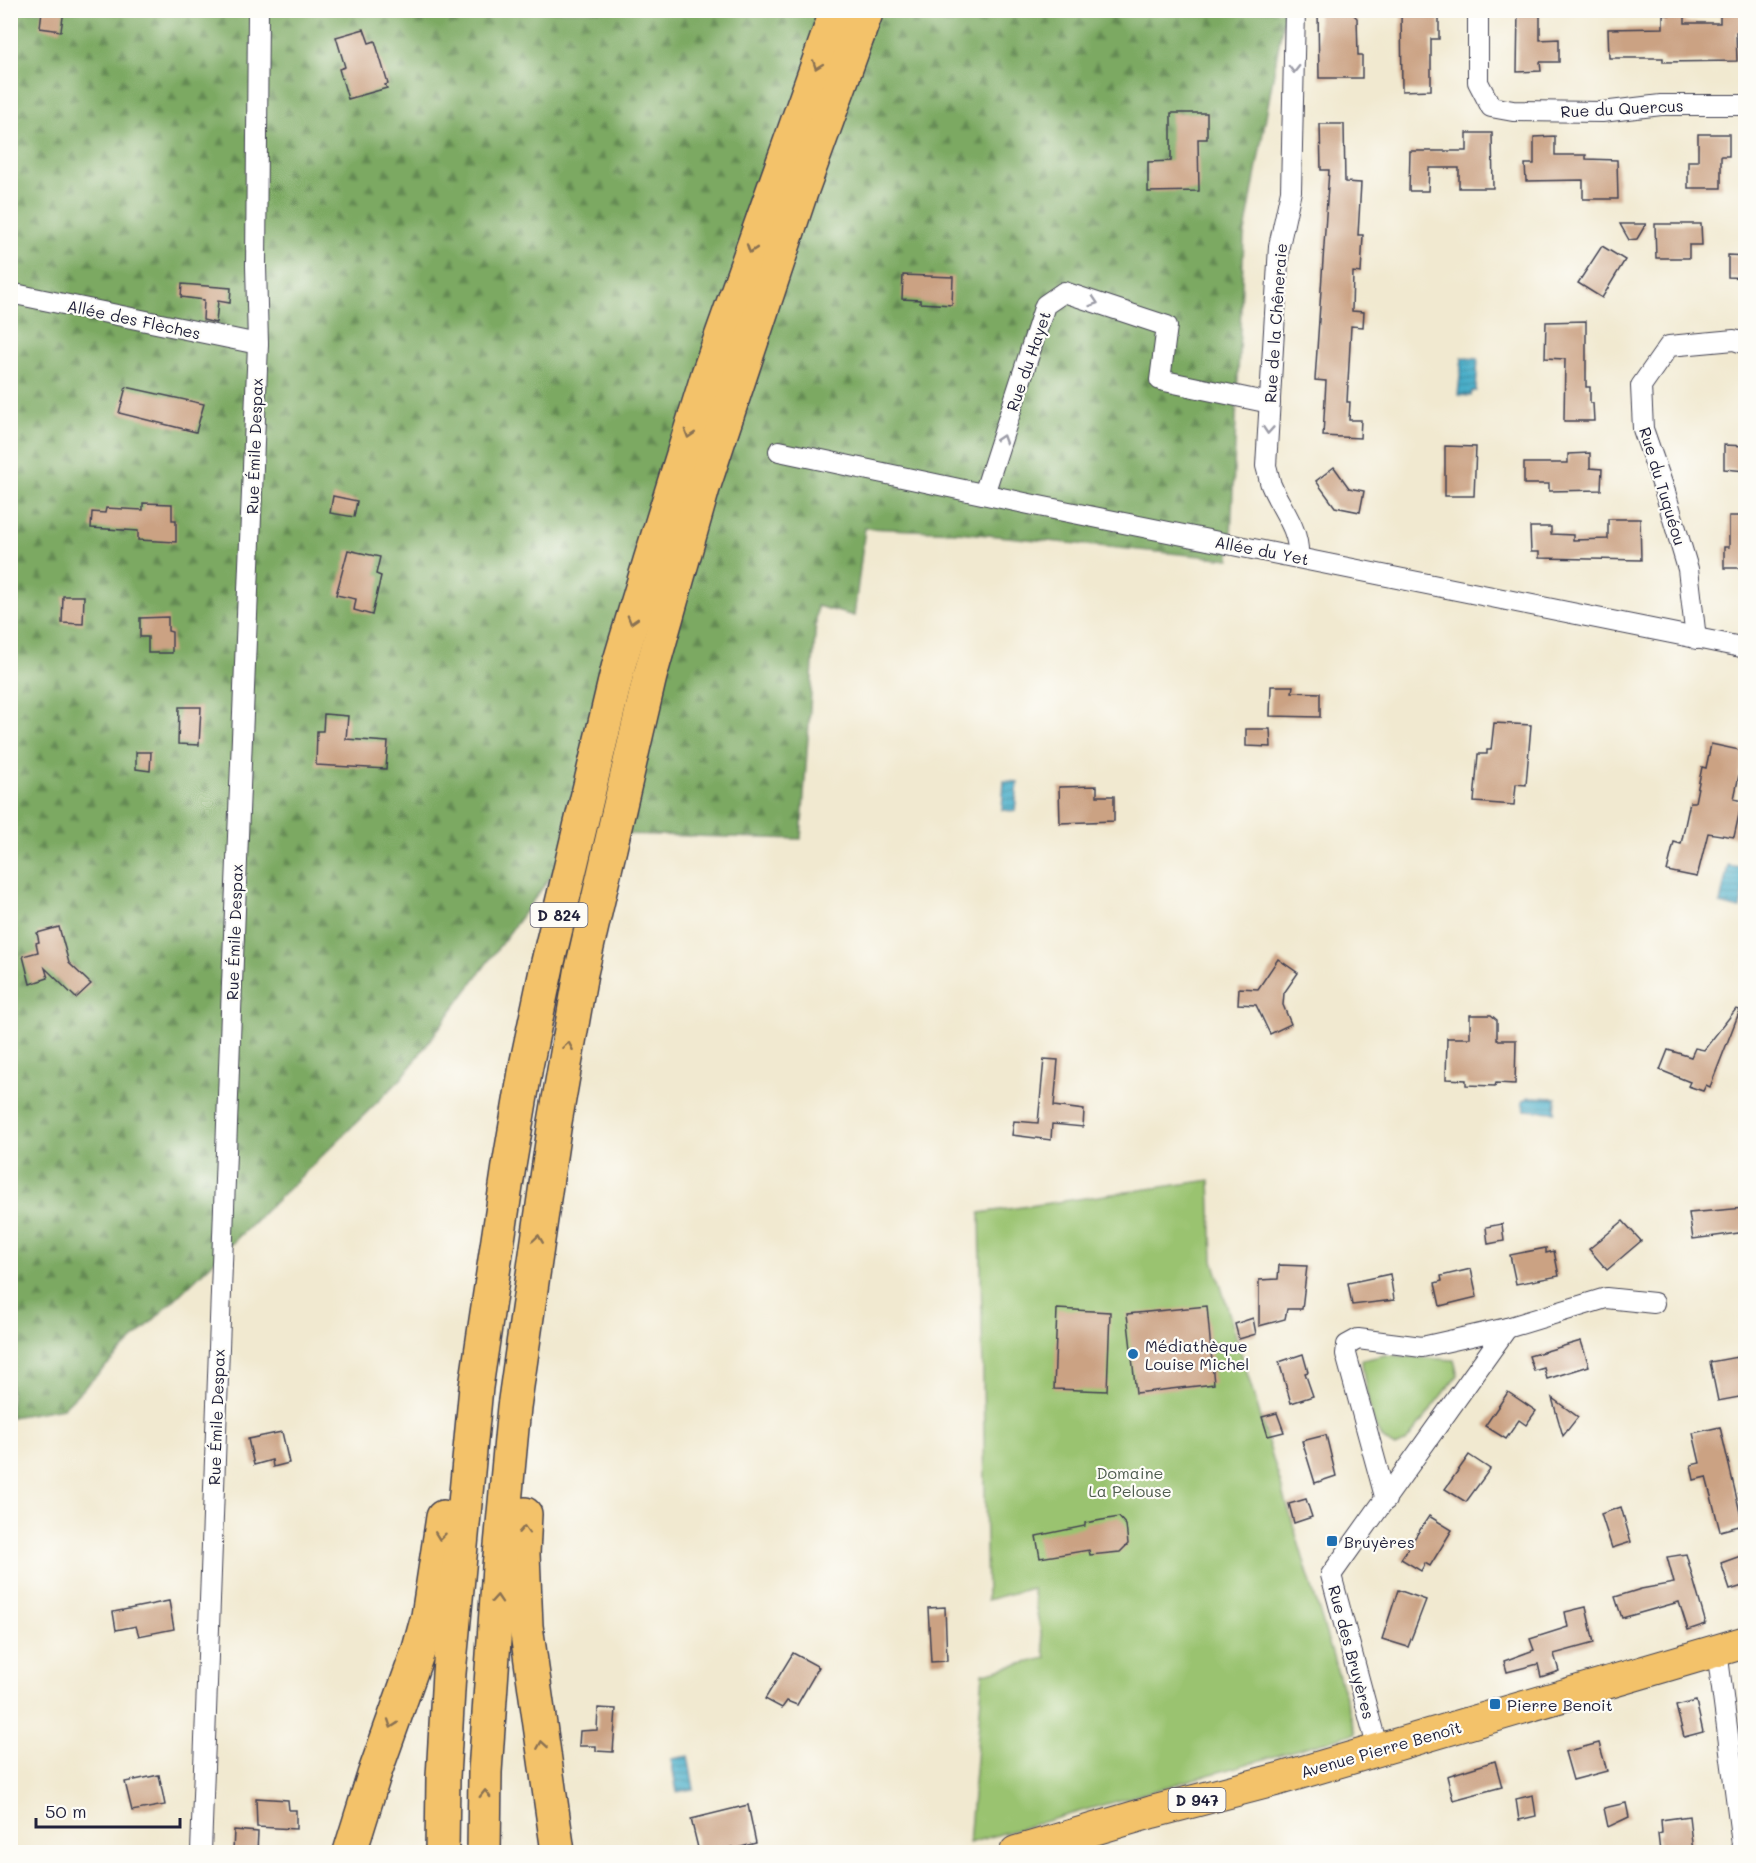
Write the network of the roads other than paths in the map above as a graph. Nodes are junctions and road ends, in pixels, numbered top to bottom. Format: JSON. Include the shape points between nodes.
{"nodes":[{"id":1,"x":258,"y":10,"type":"edge"},
{"id":2,"x":837,"y":10,"type":"edge"},
{"id":3,"x":867,"y":10,"type":"edge"},
{"id":4,"x":1295,"y":10,"type":"edge"},
{"id":5,"x":1478,"y":10,"type":"edge"},
{"id":6,"x":1746,"y":105,"type":"edge"},
{"id":7,"x":10,"y":293,"type":"edge"},
{"id":8,"x":258,"y":344,"type":"junction"},
{"id":9,"x":1746,"y":344,"type":"edge"},
{"id":10,"x":1270,"y":404,"type":"junction"},
{"id":11,"x":779,"y":452,"type":"dead end"},
{"id":12,"x":984,"y":494,"type":"junction"},
{"id":13,"x":1298,"y":557,"type":"junction"},
{"id":14,"x":1696,"y":639,"type":"junction"},
{"id":15,"x":1746,"y":648,"type":"edge"},
{"id":16,"x":509,"y":1166,"type":"junction"},
{"id":17,"x":533,"y":1273,"type":"junction"},
{"id":18,"x":1654,"y":1303,"type":"dead end"},
{"id":19,"x":1507,"y":1328,"type":"junction"},
{"id":20,"x":1386,"y":1500,"type":"junction"},
{"id":21,"x":1731,"y":1646,"type":"edge"},
{"id":22,"x":1378,"y":1750,"type":"junction"},
{"id":23,"x":201,"y":1852,"type":"edge"},
{"id":24,"x":350,"y":1852,"type":"edge"},
{"id":25,"x":442,"y":1852,"type":"edge"},
{"id":26,"x":483,"y":1852,"type":"edge"},
{"id":27,"x":558,"y":1852,"type":"edge"},
{"id":28,"x":1016,"y":1852,"type":"edge"},
{"id":29,"x":1743,"y":1852,"type":"edge"}],
"edges":[{"from":1,"to":8,"type":"street","name":"Rue Émile Despax"},
{"from":2,"to":16,"type":"highway","number":"D 824","one_way":true,"via":[[708,374],[619,664],[549,955]]},
{"from":17,"to":3,"type":"highway","number":"D 824","one_way":true,"via":[[581,973],[650,676],[734,390]]},
{"from":4,"to":10,"type":"street","name":"Rue de la Chêneraie","one_way":true,"via":[[1291,191],[1279,246]]},
{"from":5,"to":6,"type":"street","name":"Rue du Quercus","via":[[1478,82],[1491,106],[1513,111],[1602,112],[1661,105]]},
{"from":7,"to":8,"type":"street","name":"Allée des Flèches"},
{"from":8,"to":23,"type":"street","name":"Rue Émile Despax"},
{"from":9,"to":14,"type":"street","name":"Rue du Tuquéou","via":[[1734,340],[1669,346],[1641,386],[1643,429],[1688,569]]},
{"from":12,"to":10,"type":"street","name":"Rue du Hayet","one_way":true,"via":[[1045,305],[1064,292],[1167,326],[1160,380]]},
{"from":10,"to":13,"type":"street","name":"Rue de la Chêneraie","one_way":true,"via":[[1266,466],[1299,544]]},
{"from":11,"to":12,"type":"street","name":"Allée du Yet"},
{"from":12,"to":13,"type":"street","name":"Allée du Yet"},
{"from":13,"to":14,"type":"street","name":"Allée du Yet"},
{"from":14,"to":15,"type":"street","name":"Allée du Yet"},
{"from":16,"to":24,"type":"highway","one_way":true,"via":[[471,1304],[428,1616]]},
{"from":16,"to":25,"type":"highway","number":"D 824","via":[[466,1478],[449,1673]]},
{"from":26,"to":17,"type":"highway","number":"D 824","one_way":true,"via":[[499,1567],[514,1407]]},
{"from":27,"to":17,"type":"highway","one_way":true,"via":[[526,1626],[523,1554]]},
{"from":18,"to":19,"type":"street","via":[[1606,1298]]},
{"from":19,"to":20,"type":"street","name":"Rue des Bruyères"},
{"from":19,"to":20,"type":"street","via":[[1422,1347],[1358,1339],[1347,1345],[1346,1354]]},
{"from":20,"to":22,"type":"street","name":"Rue des Bruyères","via":[[1331,1575]]},
{"from":21,"to":22,"type":"main road","name":"Avenue Pierre Benoît","number":"D 947"},
{"from":21,"to":29,"type":"street"},
{"from":22,"to":28,"type":"main road","name":"Avenue Pierre Benoît","number":"D 947"}]}
